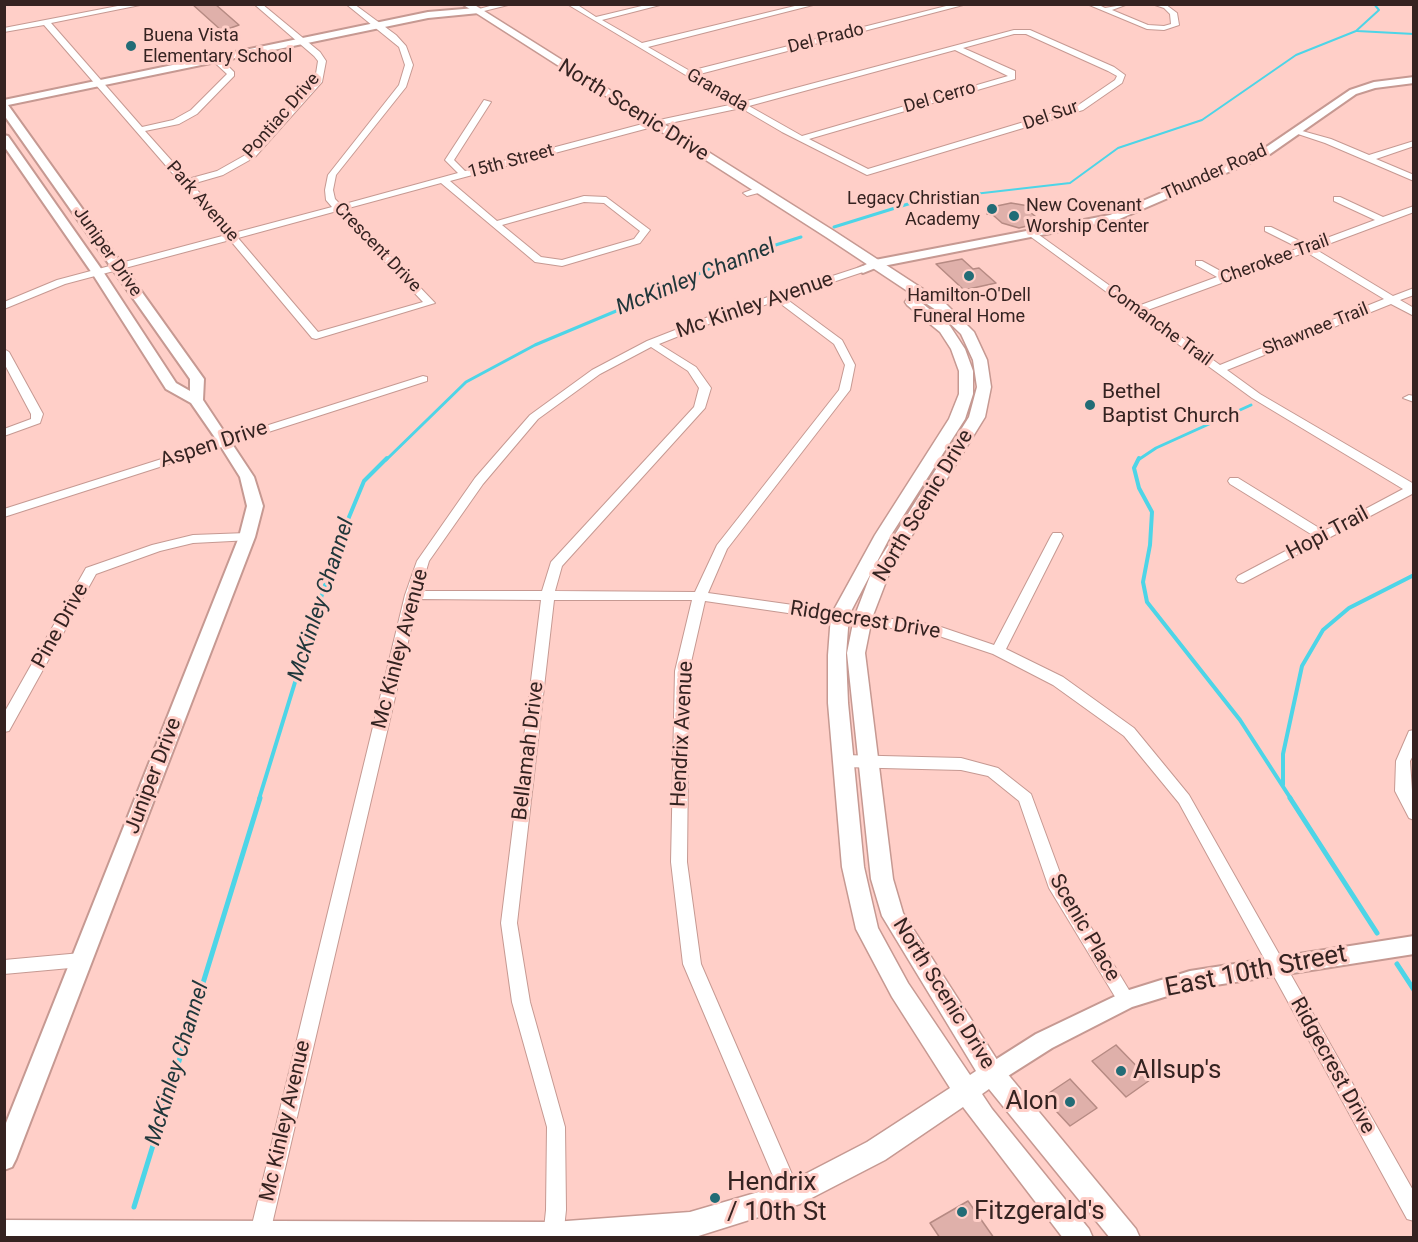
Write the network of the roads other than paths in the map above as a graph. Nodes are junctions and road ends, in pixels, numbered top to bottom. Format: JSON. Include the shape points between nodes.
{"nodes":[{"id":1,"x":142,"y":4,"type":"edge"},
{"id":2,"x":256,"y":4,"type":"edge"},
{"id":3,"x":349,"y":4,"type":"edge"},
{"id":4,"x":509,"y":4,"type":"edge"},
{"id":5,"x":570,"y":4,"type":"edge"},
{"id":6,"x":661,"y":4,"type":"edge"},
{"id":7,"x":814,"y":4,"type":"edge"},
{"id":8,"x":963,"y":4,"type":"edge"},
{"id":9,"x":1090,"y":4,"type":"edge"},
{"id":10,"x":1125,"y":4,"type":"edge"},
{"id":11,"x":1155,"y":4,"type":"edge"},
{"id":12,"x":464,"y":8,"type":"edge"},
{"id":13,"x":1105,"y":10,"type":"junction"},
{"id":14,"x":595,"y":19,"type":"junction"},
{"id":15,"x":46,"y":22,"type":"junction"},
{"id":16,"x":377,"y":25,"type":"junction"},
{"id":17,"x":4,"y":30,"type":"edge"},
{"id":18,"x":1021,"y":31,"type":"joint"},
{"id":19,"x":301,"y":41,"type":"junction"},
{"id":20,"x":641,"y":46,"type":"junction"},
{"id":21,"x":955,"y":47,"type":"junction"},
{"id":22,"x":216,"y":59,"type":"junction"},
{"id":23,"x":689,"y":74,"type":"junction"},
{"id":24,"x":1412,"y":81,"type":"edge"},
{"id":25,"x":99,"y":83,"type":"junction"},
{"id":26,"x":487,"y":102,"type":"dead end"},
{"id":27,"x":4,"y":105,"type":"edge"},
{"id":28,"x":742,"y":105,"type":"junction"},
{"id":29,"x":646,"y":126,"type":"junction"},
{"id":30,"x":139,"y":130,"type":"junction"},
{"id":31,"x":1298,"y":131,"type":"junction"},
{"id":32,"x":4,"y":138,"type":"edge"},
{"id":33,"x":803,"y":138,"type":"junction"},
{"id":34,"x":1413,"y":143,"type":"edge"},
{"id":35,"x":1369,"y":158,"type":"junction"},
{"id":36,"x":867,"y":172,"type":"joint"},
{"id":37,"x":463,"y":174,"type":"junction"},
{"id":38,"x":54,"y":177,"type":"junction"},
{"id":39,"x":1413,"y":178,"type":"edge"},
{"id":40,"x":443,"y":180,"type":"junction"},
{"id":41,"x":35,"y":182,"type":"junction"},
{"id":42,"x":185,"y":183,"type":"junction"},
{"id":43,"x":1337,"y":199,"type":"dead end"},
{"id":44,"x":339,"y":209,"type":"junction"},
{"id":45,"x":1413,"y":209,"type":"edge"},
{"id":46,"x":1382,"y":220,"type":"junction"},
{"id":47,"x":495,"y":224,"type":"junction"},
{"id":48,"x":1268,"y":229,"type":"dead end"},
{"id":49,"x":1032,"y":234,"type":"junction"},
{"id":50,"x":234,"y":237,"type":"junction"},
{"id":51,"x":1307,"y":248,"type":"junction"},
{"id":52,"x":1198,"y":263,"type":"dead end"},
{"id":53,"x":869,"y":266,"type":"junction"},
{"id":54,"x":117,"y":268,"type":"junction"},
{"id":55,"x":98,"y":273,"type":"junction"},
{"id":56,"x":1226,"y":278,"type":"junction"},
{"id":57,"x":1413,"y":291,"type":"edge"},
{"id":58,"x":778,"y":297,"type":"junction"},
{"id":59,"x":1392,"y":300,"type":"junction"},
{"id":60,"x":4,"y":306,"type":"edge"},
{"id":61,"x":1137,"y":310,"type":"junction"},
{"id":62,"x":1413,"y":313,"type":"edge"},
{"id":63,"x":374,"y":320,"type":"joint"},
{"id":64,"x":651,"y":344,"type":"junction"},
{"id":65,"x":4,"y":352,"type":"edge"},
{"id":66,"x":8,"y":369,"type":"edge"},
{"id":67,"x":1219,"y":369,"type":"junction"},
{"id":68,"x":423,"y":379,"type":"dead end"},
{"id":69,"x":196,"y":400,"type":"junction"},
{"id":70,"x":4,"y":433,"type":"edge"},
{"id":71,"x":225,"y":442,"type":"junction"},
{"id":72,"x":945,"y":453,"type":"junction"},
{"id":73,"x":1234,"y":481,"type":"dead end"},
{"id":74,"x":1412,"y":489,"type":"edge"},
{"id":75,"x":4,"y":513,"type":"edge"},
{"id":76,"x":1057,"y":536,"type":"dead end"},
{"id":77,"x":1323,"y":536,"type":"junction"},
{"id":78,"x":247,"y":537,"type":"junction"},
{"id":79,"x":1243,"y":579,"type":"dead end"},
{"id":80,"x":548,"y":594,"type":"junction"},
{"id":81,"x":412,"y":595,"type":"junction"},
{"id":82,"x":700,"y":596,"type":"junction"},
{"id":83,"x":840,"y":615,"type":"junction"},
{"id":84,"x":863,"y":618,"type":"junction"},
{"id":85,"x":998,"y":651,"type":"junction"},
{"id":86,"x":4,"y":727,"type":"edge"},
{"id":87,"x":1413,"y":735,"type":"edge"},
{"id":88,"x":843,"y":761,"type":"junction"},
{"id":89,"x":868,"y":762,"type":"junction"},
{"id":90,"x":1413,"y":814,"type":"edge"},
{"id":91,"x":1413,"y":945,"type":"edge"},
{"id":92,"x":81,"y":960,"type":"junction"},
{"id":93,"x":1275,"y":965,"type":"junction"},
{"id":94,"x":4,"y":967,"type":"edge"},
{"id":95,"x":1126,"y":1000,"type":"junction"},
{"id":96,"x":992,"y":1074,"type":"junction"},
{"id":97,"x":964,"y":1091,"type":"junction"},
{"id":98,"x":4,"y":1159,"type":"edge"},
{"id":99,"x":791,"y":1195,"type":"junction"},
{"id":100,"x":1413,"y":1212,"type":"edge"},
{"id":101,"x":4,"y":1233,"type":"edge"},
{"id":102,"x":260,"y":1233,"type":"junction"},
{"id":103,"x":553,"y":1236,"type":"edge"},
{"id":104,"x":1080,"y":1238,"type":"edge"},
{"id":105,"x":1127,"y":1238,"type":"edge"}],
"edges":[{"from":1,"to":15,"type":"street"},
{"from":2,"to":19,"type":"street","name":"Pontiac Drive"},
{"from":3,"to":16,"type":"street","name":"Crescent Drive"},
{"from":4,"to":12,"type":"street"},
{"from":5,"to":14,"type":"street","name":"Granada"},
{"from":6,"to":14,"type":"street"},
{"from":7,"to":20,"type":"street"},
{"from":8,"to":23,"type":"street","name":"Del Prado"},
{"from":9,"to":13,"type":"street"},
{"from":10,"to":13,"type":"street"},
{"from":11,"to":13,"type":"street","via":[[1173,13],[1175,25],[1147,27]]},
{"from":12,"to":16,"type":"street"},
{"from":12,"to":29,"type":"main road","name":"North Scenic Drive"},
{"from":14,"to":20,"type":"street","name":"Granada"},
{"from":15,"to":17,"type":"street"},
{"from":15,"to":25,"type":"street","name":"Park Avenue"},
{"from":16,"to":19,"type":"street"},
{"from":16,"to":44,"type":"street","name":"Crescent Drive","via":[[402,46],[409,65],[407,75],[332,175],[331,200]]},
{"from":18,"to":21,"type":"street","name":"15th Street"},
{"from":18,"to":36,"type":"street","name":"Del Sur","via":[[1111,69],[1120,75],[1119,81],[1080,108]]},
{"from":19,"to":22,"type":"street"},
{"from":19,"to":42,"type":"street","name":"Pontiac Drive","via":[[322,62],[319,80],[252,155],[220,172]]},
{"from":20,"to":23,"type":"street","name":"Granada"},
{"from":21,"to":28,"type":"street","name":"15th Street"},
{"from":21,"to":33,"type":"street","name":"Del Cerro","via":[[1012,73],[1012,78]]},
{"from":22,"to":25,"type":"street"},
{"from":22,"to":30,"type":"street","via":[[231,74],[194,112],[176,122]]},
{"from":23,"to":28,"type":"street","name":"Granada"},
{"from":24,"to":31,"type":"street","name":"Thunder Road","via":[[1374,84],[1353,92]]},
{"from":25,"to":27,"type":"street"},
{"from":25,"to":30,"type":"street","name":"Park Avenue"},
{"from":26,"to":37,"type":"street","via":[[449,160]]},
{"from":27,"to":38,"type":"street","name":"Juniper Drive"},
{"from":28,"to":29,"type":"street","name":"15th Street"},
{"from":28,"to":33,"type":"street","name":"Granada"},
{"from":29,"to":37,"type":"street","name":"15th Street"},
{"from":29,"to":53,"type":"main road","name":"North Scenic Drive"},
{"from":30,"to":42,"type":"street","name":"Park Avenue"},
{"from":31,"to":35,"type":"street"},
{"from":31,"to":49,"type":"street","name":"Thunder Road","via":[[1266,152],[1113,218]]},
{"from":32,"to":41,"type":"street","name":"Juniper Drive"},
{"from":33,"to":36,"type":"street","name":"Granada"},
{"from":34,"to":35,"type":"street"},
{"from":35,"to":39,"type":"street"},
{"from":37,"to":40,"type":"street","name":"15th Street"},
{"from":38,"to":41,"type":"street"},
{"from":38,"to":54,"type":"street","name":"Juniper Drive"},
{"from":40,"to":44,"type":"street","name":"15th Street"},
{"from":40,"to":47,"type":"street"},
{"from":41,"to":55,"type":"street","name":"Juniper Drive"},
{"from":42,"to":50,"type":"street","name":"Park Avenue"},
{"from":43,"to":46,"type":"street"},
{"from":44,"to":50,"type":"street","name":"15th Street"},
{"from":44,"to":63,"type":"street","name":"Crescent Drive","via":[[430,303]]},
{"from":45,"to":46,"type":"street","name":"Cherokee Trail"},
{"from":46,"to":51,"type":"street","name":"Cherokee Trail"},
{"from":47,"to":47,"type":"street","via":[[538,260],[562,263],[637,241],[645,230],[606,200],[584,199]]},
{"from":48,"to":51,"type":"street"},
{"from":49,"to":53,"type":"street","name":"Thunder Road"},
{"from":49,"to":61,"type":"street","name":"Comanche Trail"},
{"from":50,"to":54,"type":"street","name":"15th Street"},
{"from":50,"to":63,"type":"street","name":"Park Avenue","via":[[316,336]]},
{"from":51,"to":56,"type":"street","name":"Cherokee Trail"},
{"from":51,"to":59,"type":"street"},
{"from":52,"to":56,"type":"street"},
{"from":53,"to":58,"type":"street","name":"Mc Kinley Avenue"},
{"from":53,"to":72,"type":"main road","name":"North Scenic Drive","via":[[925,310],[958,349],[966,371],[966,394]]},
{"from":54,"to":55,"type":"street","name":"15th Street"},
{"from":54,"to":69,"type":"street","name":"Juniper Drive","via":[[197,379]]},
{"from":55,"to":60,"type":"street","name":"15th Street","via":[[61,282]]},
{"from":55,"to":69,"type":"street","name":"Juniper Drive","via":[[171,386]]},
{"from":56,"to":61,"type":"street","name":"Cherokee Trail"},
{"from":57,"to":59,"type":"street","name":"Shawnee Trail"},
{"from":58,"to":64,"type":"street","name":"Mc Kinley Avenue"},
{"from":58,"to":82,"type":"street","name":"Hendrix Avenue","via":[[838,342],[850,365],[844,390],[721,548]]},
{"from":59,"to":62,"type":"street"},
{"from":59,"to":67,"type":"street","name":"Shawnee Trail"},
{"from":61,"to":67,"type":"street","name":"Comanche Trail"},
{"from":64,"to":80,"type":"street","name":"Bellamah Drive","via":[[692,369],[705,388],[699,408],[556,565]]},
{"from":64,"to":81,"type":"street","name":"Mc Kinley Avenue","via":[[596,372],[534,417],[479,481],[423,561]]},
{"from":65,"to":66,"type":"street"},
{"from":66,"to":70,"type":"street","via":[[36,414],[36,421]]},
{"from":67,"to":74,"type":"street","name":"Comanche Trail","via":[[1265,402]]},
{"from":68,"to":71,"type":"street","name":"Aspen Drive"},
{"from":69,"to":71,"type":"street","name":"Juniper Drive"},
{"from":71,"to":75,"type":"street","name":"Aspen Drive"},
{"from":71,"to":78,"type":"street","name":"Juniper Drive","via":[[247,477],[255,506]]},
{"from":72,"to":83,"type":"main road","name":"North Scenic Drive","via":[[862,571]]},
{"from":72,"to":84,"type":"main road","name":"North Scenic Drive","via":[[880,571]]},
{"from":73,"to":77,"type":"street"},
{"from":74,"to":77,"type":"street","name":"Hopi Trail"},
{"from":76,"to":85,"type":"street"},
{"from":77,"to":79,"type":"street","name":"Hopi Trail"},
{"from":78,"to":86,"type":"street","name":"Pine Drive","via":[[193,539],[91,571]]},
{"from":78,"to":92,"type":"street","name":"Juniper Drive"},
{"from":80,"to":81,"type":"street","name":"Ridgecrest Drive"},
{"from":80,"to":82,"type":"street","name":"Ridgecrest Drive"},
{"from":80,"to":103,"type":"street","name":"Bellamah Drive","via":[[509,923],[521,1002],[556,1127]]},
{"from":81,"to":102,"type":"street","name":"Mc Kinley Avenue"},
{"from":82,"to":83,"type":"street","name":"Ridgecrest Drive"},
{"from":82,"to":99,"type":"street","name":"Hendrix Avenue","via":[[682,671],[679,862],[692,964]]},
{"from":83,"to":84,"type":"street","name":"Ridgecrest Drive"},
{"from":83,"to":88,"type":"main road","name":"North Scenic Drive","via":[[837,655]]},
{"from":84,"to":85,"type":"street","name":"Ridgecrest Drive","via":[[935,630]]},
{"from":84,"to":89,"type":"main road","name":"North Scenic Drive","via":[[856,653]]},
{"from":85,"to":93,"type":"street","name":"Ridgecrest Drive","via":[[1058,681],[1129,732],[1184,799]]},
{"from":87,"to":90,"type":"street","via":[[1403,761],[1403,791]]},
{"from":88,"to":89,"type":"street","name":"Scenic Place"},
{"from":88,"to":97,"type":"main road","name":"North Scenic Drive","via":[[854,867],[867,929],[900,990]]},
{"from":89,"to":95,"type":"street","name":"Scenic Place","via":[[961,764],[993,772],[1026,798],[1055,883]]},
{"from":89,"to":96,"type":"main road","name":"North Scenic Drive","via":[[882,879],[893,916]]},
{"from":91,"to":93,"type":"street","name":"East 10th Street"},
{"from":92,"to":94,"type":"street"},
{"from":92,"to":98,"type":"street","name":"Juniper Drive"},
{"from":93,"to":95,"type":"street","name":"East 10th Street","via":[[1196,978]]},
{"from":93,"to":100,"type":"street","name":"Ridgecrest Drive"},
{"from":95,"to":96,"type":"street","name":"East 10th Street","via":[[1044,1041]]},
{"from":96,"to":97,"type":"main road","name":"East 10th Street"},
{"from":96,"to":105,"type":"main road","name":"North Scenic Drive"},
{"from":97,"to":99,"type":"main road","name":"East 10th Street","via":[[876,1151]]},
{"from":97,"to":104,"type":"main road","name":"North Scenic Drive"},
{"from":99,"to":103,"type":"main road","name":"East 10th Street","via":[[690,1225]]},
{"from":101,"to":102,"type":"main road","name":"East 10th Street"},
{"from":102,"to":103,"type":"main road","name":"East 10th Street"}]}
